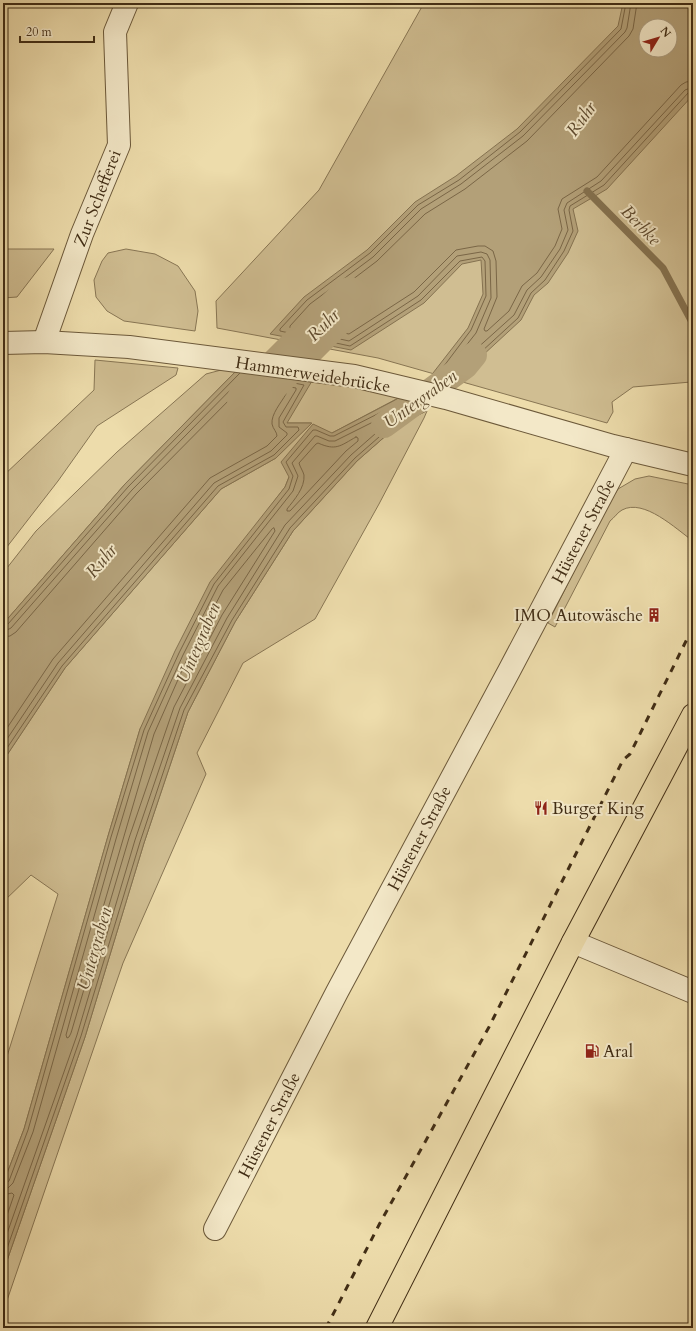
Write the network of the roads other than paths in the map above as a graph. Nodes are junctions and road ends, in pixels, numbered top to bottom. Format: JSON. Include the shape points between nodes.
{"nodes":[{"id":1,"x":127,"y":3,"type":"edge"},
{"id":2,"x":44,"y":342,"type":"junction"},
{"id":3,"x":3,"y":343,"type":"edge"},
{"id":4,"x":626,"y":449,"type":"junction"},
{"id":5,"x":693,"y":465,"type":"edge"},
{"id":6,"x":693,"y":715,"type":"edge"},
{"id":7,"x":572,"y":942,"type":"junction"},
{"id":8,"x":693,"y":992,"type":"edge"},
{"id":9,"x":216,"y":1229,"type":"dead end"},
{"id":10,"x":377,"y":1328,"type":"edge"}],
"edges":[{"from":1,"to":2,"type":"street","name":"Zur Schefferei","via":[[115,32],[119,145],[82,234]]},
{"from":2,"to":3,"type":"street"},
{"from":2,"to":4,"type":"street","name":"Hammerweidebrücke","via":[[129,347],[354,376],[446,398]]},
{"from":4,"to":5,"type":"street"},
{"from":4,"to":9,"type":"street","name":"Hüstener Straße","via":[[341,986]]},
{"from":6,"to":7,"type":"main road"},
{"from":7,"to":8,"type":"street"},
{"from":7,"to":10,"type":"main road"}]}
